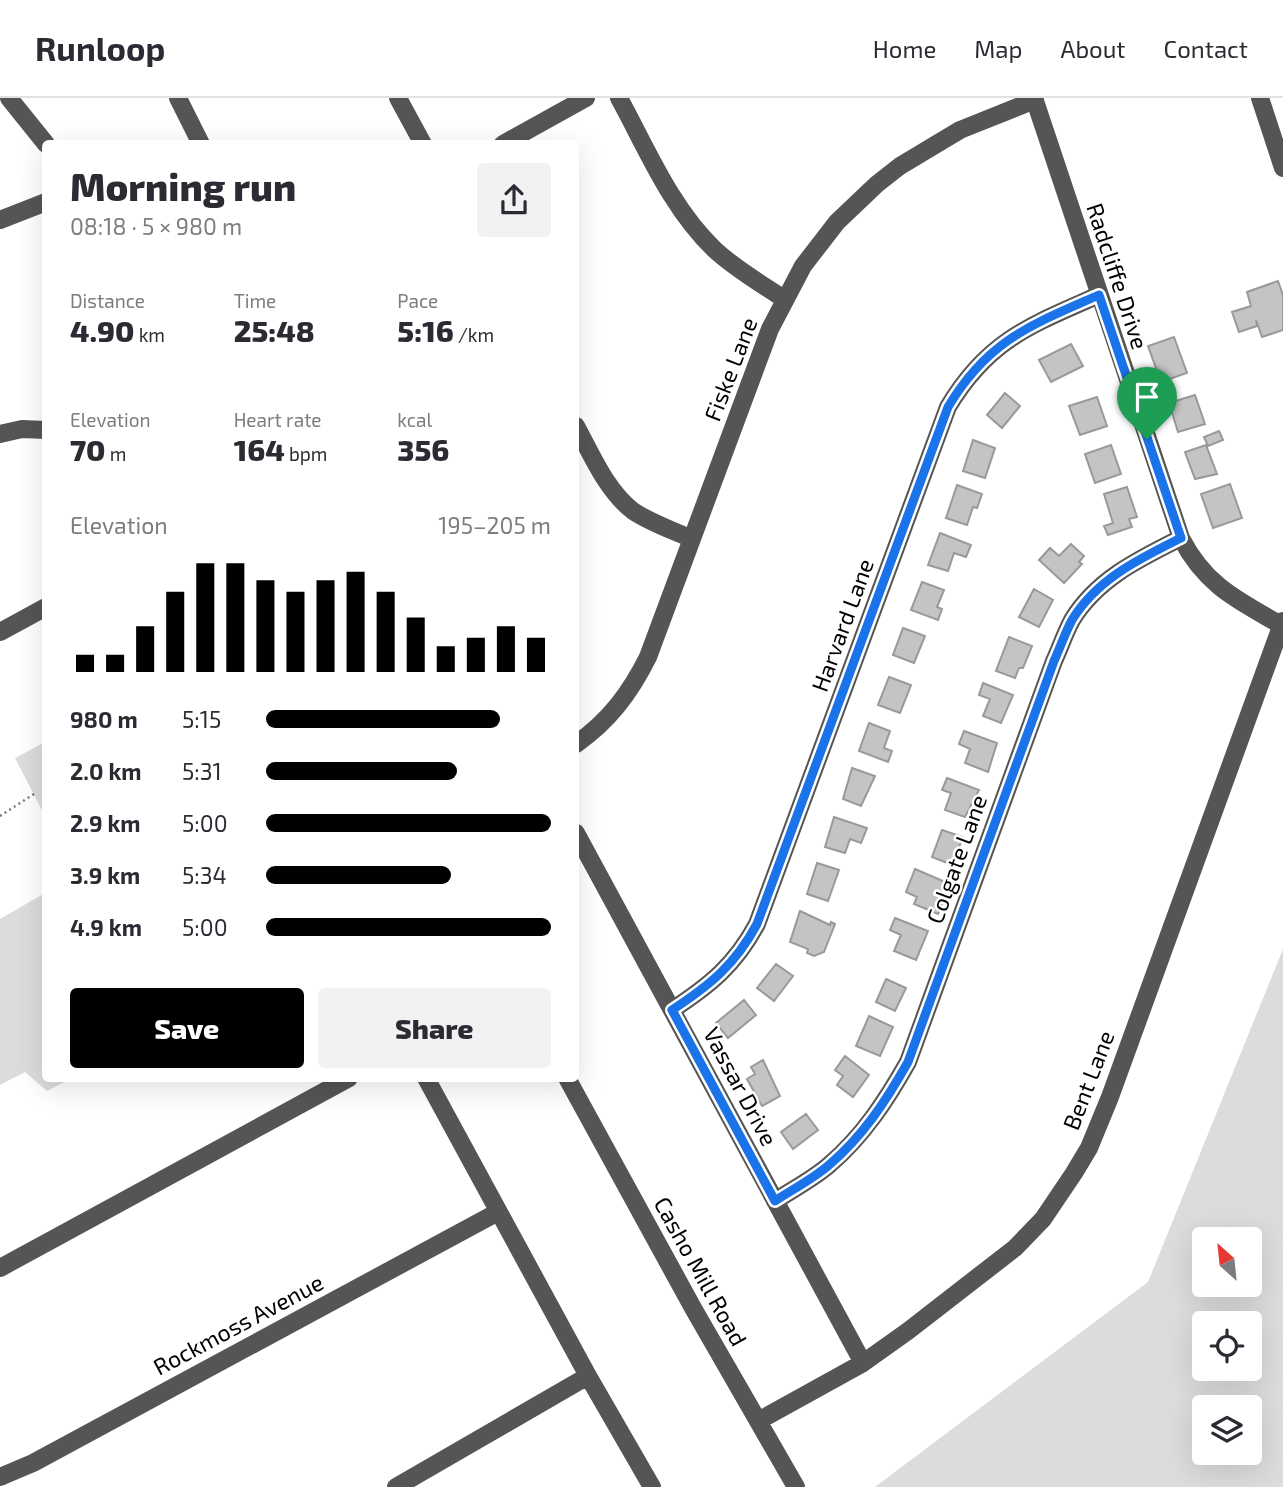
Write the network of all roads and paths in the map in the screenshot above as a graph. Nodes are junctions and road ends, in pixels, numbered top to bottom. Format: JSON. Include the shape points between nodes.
{"nodes":[{"id":1,"x":9,"y":98,"type":"edge"},
{"id":2,"x":177,"y":98,"type":"edge"},
{"id":3,"x":398,"y":98,"type":"edge"},
{"id":4,"x":586,"y":98,"type":"edge"},
{"id":5,"x":619,"y":98,"type":"edge"},
{"id":6,"x":1260,"y":98,"type":"edge"},
{"id":7,"x":1035,"y":99,"type":"edge"},
{"id":8,"x":43,"y":140,"type":"edge"},
{"id":9,"x":199,"y":140,"type":"edge"},
{"id":10,"x":421,"y":140,"type":"edge"},
{"id":11,"x":510,"y":140,"type":"edge"},
{"id":12,"x":1283,"y":168,"type":"edge"},
{"id":13,"x":42,"y":204,"type":"edge"},
{"id":14,"x":0,"y":220,"type":"edge"},
{"id":15,"x":1099,"y":295,"type":"junction"},
{"id":16,"x":784,"y":299,"type":"junction"},
{"id":17,"x":42,"y":430,"type":"edge"},
{"id":18,"x":579,"y":431,"type":"edge"},
{"id":19,"x":0,"y":434,"type":"edge"},
{"id":20,"x":1181,"y":538,"type":"junction"},
{"id":21,"x":692,"y":539,"type":"junction"},
{"id":22,"x":42,"y":609,"type":"edge"},
{"id":23,"x":1282,"y":623,"type":"edge"},
{"id":24,"x":0,"y":632,"type":"edge"},
{"id":25,"x":579,"y":742,"type":"edge"},
{"id":26,"x":34,"y":794,"type":"dead end"},
{"id":27,"x":0,"y":816,"type":"edge"},
{"id":28,"x":579,"y":838,"type":"edge"},
{"id":29,"x":672,"y":1010,"type":"junction"},
{"id":30,"x":342,"y":1082,"type":"edge"},
{"id":31,"x":428,"y":1082,"type":"edge"},
{"id":32,"x":569,"y":1082,"type":"edge"},
{"id":33,"x":775,"y":1201,"type":"junction"},
{"id":34,"x":498,"y":1212,"type":"junction"},
{"id":35,"x":0,"y":1268,"type":"edge"},
{"id":36,"x":863,"y":1363,"type":"junction"},
{"id":37,"x":588,"y":1376,"type":"junction"},
{"id":38,"x":758,"y":1421,"type":"junction"},
{"id":39,"x":0,"y":1477,"type":"edge"},
{"id":40,"x":396,"y":1487,"type":"edge"},
{"id":41,"x":652,"y":1487,"type":"edge"},
{"id":42,"x":796,"y":1487,"type":"edge"}],
"edges":[{"from":1,"to":8,"type":"street"},
{"from":2,"to":9,"type":"street"},
{"from":3,"to":10,"type":"street"},
{"from":4,"to":11,"type":"street"},
{"from":5,"to":16,"type":"street","via":[[676,202],[700,235]]},
{"from":6,"to":12,"type":"street"},
{"from":7,"to":15,"type":"street","name":"Radcliffe Drive"},
{"from":7,"to":16,"type":"street","name":"Fiske Lane","via":[[960,130],[877,184],[837,222]]},
{"from":13,"to":14,"type":"street"},
{"from":15,"to":20,"type":"street","name":"Radcliffe Drive"},
{"from":15,"to":29,"type":"street","name":"Harvard Lane","via":[[1027,326],[1005,341],[972,372],[948,407],[757,924],[718,978]]},
{"from":16,"to":21,"type":"street","name":"Fiske Lane"},
{"from":17,"to":19,"type":"street"},
{"from":18,"to":21,"type":"street","via":[[621,500],[646,519]]},
{"from":20,"to":23,"type":"street","name":"Radcliffe Drive","via":[[1216,586]]},
{"from":20,"to":33,"type":"street","name":"Colgate Lane","via":[[1101,584],[1072,620],[908,1062],[862,1133],[828,1166]]},
{"from":21,"to":25,"type":"street","name":"Fiske Lane","via":[[636,680],[611,715]]},
{"from":22,"to":24,"type":"street"},
{"from":23,"to":36,"type":"street","name":"Bent Lane","via":[[1110,1097],[1074,1174],[1043,1219],[1015,1248]]},
{"from":26,"to":27,"type":"path"},
{"from":28,"to":29,"type":"street","name":"Vassar Drive"},
{"from":29,"to":33,"type":"street","name":"Vassar Drive"},
{"from":30,"to":35,"type":"street"},
{"from":31,"to":34,"type":"street"},
{"from":32,"to":38,"type":"street","name":"Casho Mill Road"},
{"from":33,"to":36,"type":"street","name":"Vassar Drive"},
{"from":34,"to":37,"type":"street"},
{"from":34,"to":39,"type":"street","name":"Rockmoss Avenue"},
{"from":36,"to":38,"type":"street","name":"Bent Lane"},
{"from":37,"to":40,"type":"street"},
{"from":37,"to":41,"type":"street"},
{"from":38,"to":42,"type":"street","name":"Casho Mill Road"}]}
